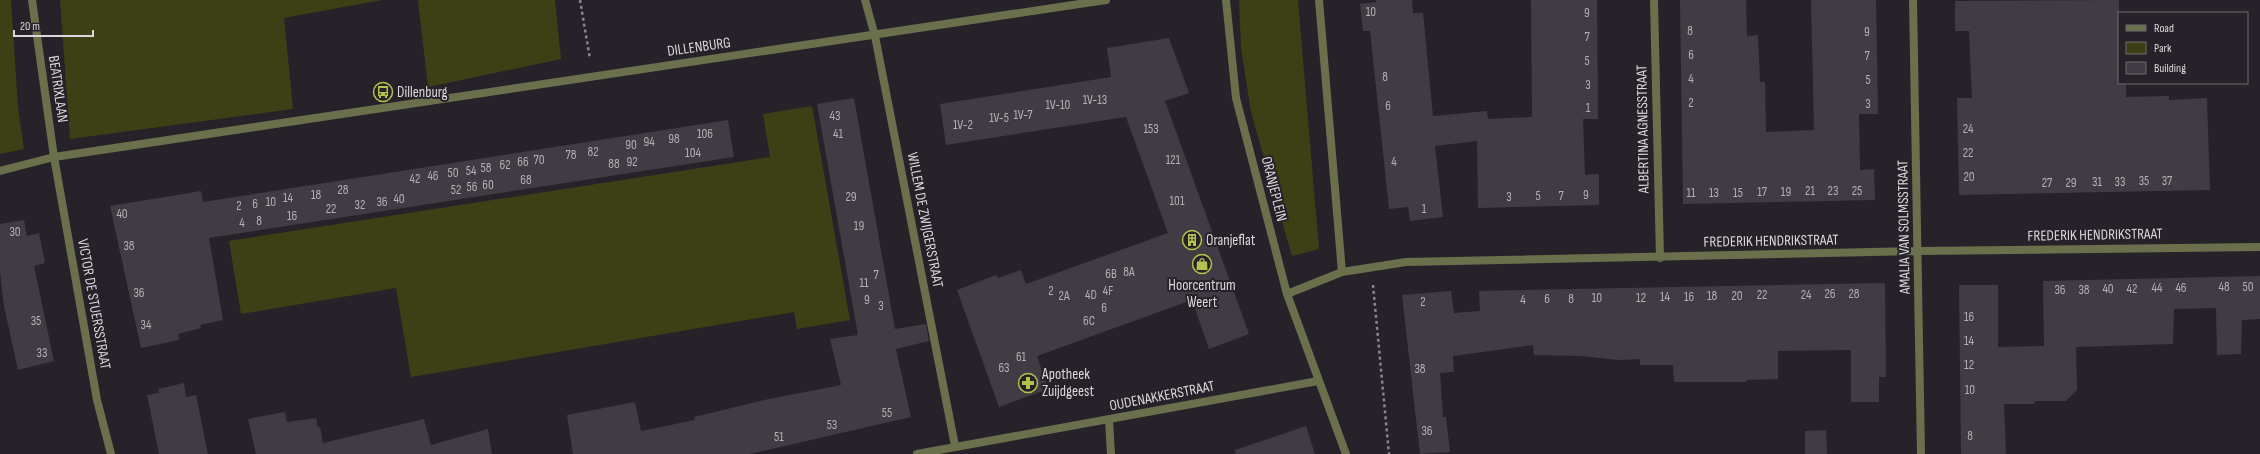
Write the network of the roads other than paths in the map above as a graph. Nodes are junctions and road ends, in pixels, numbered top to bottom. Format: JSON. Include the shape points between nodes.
{"nodes":[{"id":1,"x":32,"y":0,"type":"edge"},
{"id":2,"x":865,"y":0,"type":"edge"},
{"id":3,"x":1106,"y":0,"type":"edge"},
{"id":4,"x":1226,"y":0,"type":"edge"},
{"id":5,"x":1318,"y":0,"type":"edge"},
{"id":6,"x":1654,"y":0,"type":"edge"},
{"id":7,"x":1913,"y":0,"type":"edge"},
{"id":8,"x":875,"y":36,"type":"junction"},
{"id":9,"x":54,"y":157,"type":"junction"},
{"id":10,"x":0,"y":171,"type":"edge"},
{"id":11,"x":2260,"y":247,"type":"edge"},
{"id":12,"x":1918,"y":251,"type":"junction"},
{"id":13,"x":1660,"y":258,"type":"junction"},
{"id":14,"x":1342,"y":272,"type":"junction"},
{"id":15,"x":1287,"y":294,"type":"junction"},
{"id":16,"x":1318,"y":381,"type":"junction"},
{"id":17,"x":1109,"y":420,"type":"junction"},
{"id":18,"x":955,"y":446,"type":"junction"},
{"id":19,"x":111,"y":454,"type":"edge"},
{"id":20,"x":917,"y":454,"type":"edge"},
{"id":21,"x":1111,"y":454,"type":"edge"},
{"id":22,"x":1346,"y":454,"type":"edge"},
{"id":23,"x":1921,"y":454,"type":"edge"}],
"edges":[{"from":1,"to":9,"type":"street","name":"BEATRIXLAAN"},
{"from":2,"to":8,"type":"street","name":"WILLEM DE ZWIJGERSTRAAT"},
{"from":3,"to":8,"type":"street"},
{"from":4,"to":15,"type":"street","name":"ORANJEPLEIN","via":[[1236,98]]},
{"from":5,"to":14,"type":"street"},
{"from":6,"to":13,"type":"street","name":"ALBERTINA AGNESSTRAAT"},
{"from":7,"to":12,"type":"street","name":"AMALIA VAN SOLMSSTRAAT"},
{"from":8,"to":9,"type":"street","name":"DILLENBURG"},
{"from":8,"to":18,"type":"street","name":"WILLEM DE ZWIJGERSTRAAT"},
{"from":9,"to":10,"type":"street","name":"DILLENBURG"},
{"from":9,"to":19,"type":"street","name":"VICTOR DE STUERSSTRAAT","via":[[98,400]]},
{"from":11,"to":12,"type":"street","name":"FREDERIK HENDRIKSTRAAT"},
{"from":12,"to":13,"type":"street","name":"FREDERIK HENDRIKSTRAAT"},
{"from":12,"to":23,"type":"street","name":"AMALIA VAN SOLMSSTRAAT"},
{"from":13,"to":14,"type":"street","name":"FREDERIK HENDRIKSTRAAT","via":[[1406,262]]},
{"from":14,"to":15,"type":"street","name":"FREDERIK HENDRIKSTRAAT"},
{"from":15,"to":16,"type":"street","name":"ORANJEPLEIN"},
{"from":16,"to":17,"type":"street","name":"OUDENAKKERSTRAAT"},
{"from":16,"to":22,"type":"street","name":"ORANJEPLEIN"},
{"from":17,"to":18,"type":"street","name":"OUDENAKKERSTRAAT"},
{"from":17,"to":21,"type":"street"},
{"from":18,"to":20,"type":"street","name":"OUDENAKKERSTRAAT"}]}
